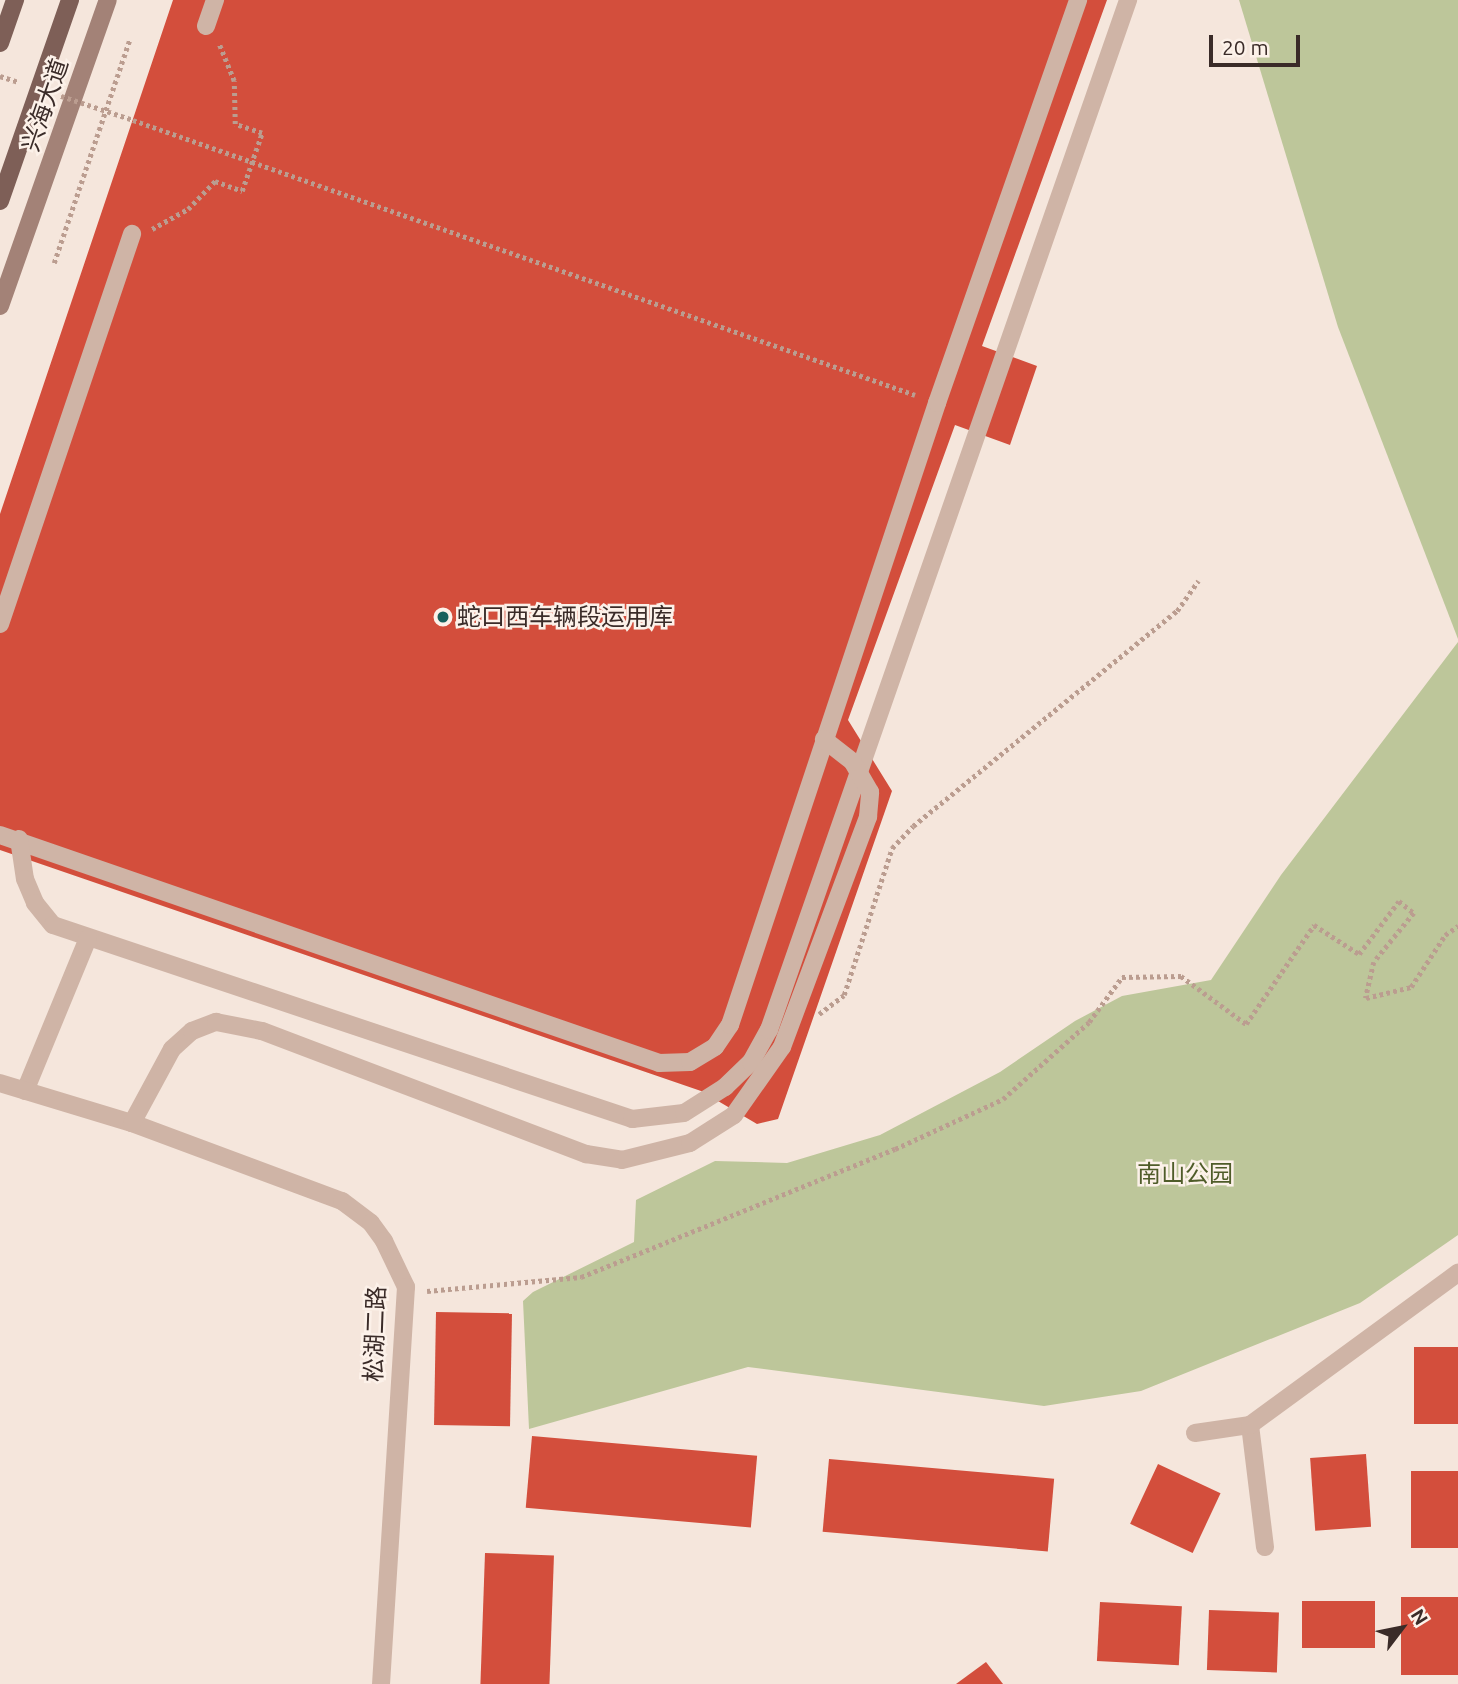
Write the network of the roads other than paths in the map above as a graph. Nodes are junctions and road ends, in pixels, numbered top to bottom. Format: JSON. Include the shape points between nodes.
{"nodes":[{"id":1,"x":15,"y":0,"type":"edge"},
{"id":2,"x":70,"y":0,"type":"edge"},
{"id":3,"x":108,"y":0,"type":"edge"},
{"id":4,"x":215,"y":0,"type":"edge"},
{"id":5,"x":1079,"y":0,"type":"edge"},
{"id":6,"x":1128,"y":0,"type":"edge"},
{"id":7,"x":206,"y":26,"type":"road end"},
{"id":8,"x":0,"y":43,"type":"edge"},
{"id":9,"x":0,"y":201,"type":"edge"},
{"id":10,"x":132,"y":234,"type":"road end"},
{"id":11,"x":0,"y":306,"type":"edge"},
{"id":12,"x":0,"y":624,"type":"edge"},
{"id":13,"x":824,"y":739,"type":"junction"},
{"id":14,"x":0,"y":835,"type":"edge"},
{"id":15,"x":19,"y":839,"type":"dead end"},
{"id":16,"x":88,"y":938,"type":"junction"},
{"id":17,"x":0,"y":1083,"type":"edge"},
{"id":18,"x":25,"y":1091,"type":"junction"},
{"id":19,"x":132,"y":1123,"type":"junction"},
{"id":20,"x":1458,"y":1273,"type":"edge"},
{"id":21,"x":1250,"y":1425,"type":"junction"},
{"id":22,"x":1195,"y":1433,"type":"dead end"},
{"id":23,"x":1265,"y":1547,"type":"dead end"},
{"id":24,"x":381,"y":1684,"type":"edge"}],
"edges":[{"from":1,"to":8,"type":"main road"},
{"from":2,"to":9,"type":"main road","bridge":true},
{"from":3,"to":11,"type":"street","name":"兴海大道"},
{"from":4,"to":7,"type":"street"},
{"from":5,"to":13,"type":"street"},
{"from":6,"to":16,"type":"street","via":[[776,1008],[751,1062],[725,1087],[684,1113],[632,1119]]},
{"from":10,"to":12,"type":"street"},
{"from":13,"to":14,"type":"street","via":[[730,1025],[715,1047],[691,1062],[659,1063]]},
{"from":13,"to":19,"type":"street","bridge":true,"via":[[853,762],[870,792],[868,817],[782,1047],[734,1115],[690,1143],[622,1160],[586,1154],[262,1031],[216,1022],[192,1031],[172,1049]]},
{"from":15,"to":16,"type":"street","via":[[25,879],[35,903],[53,925]]},
{"from":16,"to":18,"type":"street"},
{"from":17,"to":18,"type":"street","name":"松湖二路"},
{"from":18,"to":19,"type":"street","name":"松湖二路"},
{"from":19,"to":24,"type":"street","name":"松湖二路","via":[[342,1202],[377,1232],[406,1287]]},
{"from":20,"to":21,"type":"street"},
{"from":21,"to":22,"type":"street"},
{"from":21,"to":23,"type":"street"}]}
